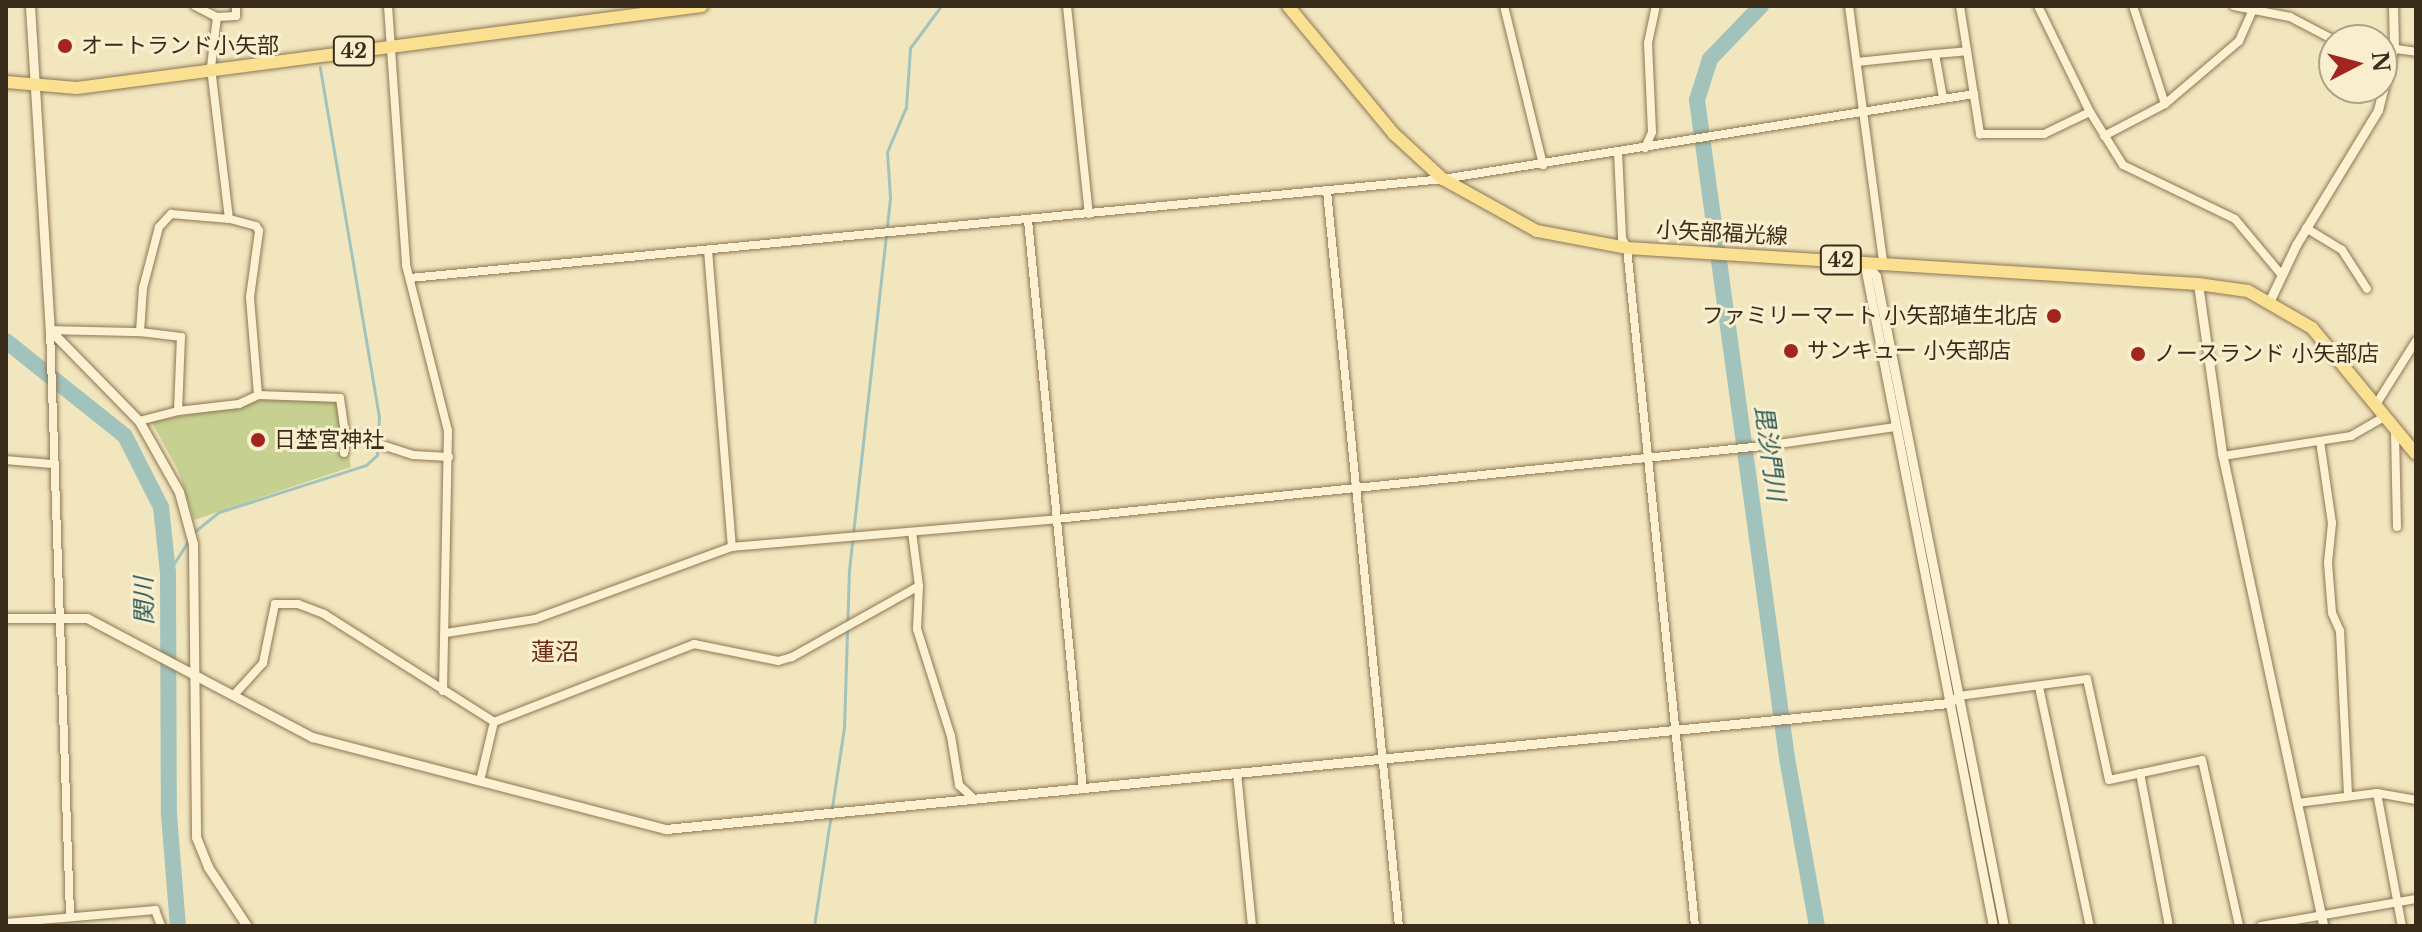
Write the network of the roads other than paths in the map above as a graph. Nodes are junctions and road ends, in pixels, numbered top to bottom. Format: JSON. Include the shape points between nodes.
{"nodes":[{"id":1,"x":30,"y":6,"type":"edge"},
{"id":2,"x":195,"y":6,"type":"edge"},
{"id":3,"x":236,"y":6,"type":"edge"},
{"id":4,"x":388,"y":6,"type":"edge"},
{"id":5,"x":702,"y":6,"type":"edge"},
{"id":6,"x":1067,"y":6,"type":"edge"},
{"id":7,"x":1288,"y":6,"type":"edge"},
{"id":8,"x":1504,"y":6,"type":"edge"},
{"id":9,"x":1656,"y":6,"type":"edge"},
{"id":10,"x":1849,"y":6,"type":"edge"},
{"id":11,"x":1960,"y":6,"type":"edge"},
{"id":12,"x":2038,"y":6,"type":"edge"},
{"id":13,"x":2133,"y":6,"type":"edge"},
{"id":14,"x":2234,"y":6,"type":"edge"},
{"id":15,"x":680,"y":8,"type":"edge"},
{"id":16,"x":2253,"y":10,"type":"junction"},
{"id":17,"x":217,"y":17,"type":"junction"},
{"id":18,"x":2318,"y":32,"type":"edge"},
{"id":19,"x":389,"y":47,"type":"junction"},
{"id":20,"x":1967,"y":51,"type":"junction"},
{"id":21,"x":1935,"y":54,"type":"junction"},
{"id":22,"x":1857,"y":62,"type":"junction"},
{"id":23,"x":211,"y":67,"type":"junction"},
{"id":24,"x":6,"y":82,"type":"edge"},
{"id":25,"x":33,"y":85,"type":"junction"},
{"id":26,"x":1974,"y":94,"type":"junction"},
{"id":27,"x":1943,"y":98,"type":"junction"},
{"id":28,"x":2165,"y":104,"type":"junction"},
{"id":29,"x":2380,"y":104,"type":"edge"},
{"id":30,"x":1865,"y":110,"type":"junction"},
{"id":31,"x":2090,"y":112,"type":"junction"},
{"id":32,"x":2104,"y":136,"type":"junction"},
{"id":33,"x":1645,"y":148,"type":"junction"},
{"id":34,"x":1618,"y":152,"type":"junction"},
{"id":35,"x":1543,"y":165,"type":"junction"},
{"id":36,"x":1443,"y":179,"type":"junction"},
{"id":37,"x":1327,"y":191,"type":"junction"},
{"id":38,"x":1089,"y":214,"type":"junction"},
{"id":39,"x":229,"y":219,"type":"junction"},
{"id":40,"x":1028,"y":220,"type":"junction"},
{"id":41,"x":2306,"y":228,"type":"junction"},
{"id":42,"x":1627,"y":248,"type":"junction"},
{"id":43,"x":708,"y":250,"type":"junction"},
{"id":44,"x":1864,"y":261,"type":"junction"},
{"id":45,"x":1883,"y":262,"type":"junction"},
{"id":46,"x":2280,"y":273,"type":"junction"},
{"id":47,"x":410,"y":278,"type":"junction"},
{"id":48,"x":2198,"y":284,"type":"junction"},
{"id":49,"x":2367,"y":289,"type":"dead end"},
{"id":50,"x":2270,"y":300,"type":"junction"},
{"id":51,"x":50,"y":330,"type":"junction"},
{"id":52,"x":140,"y":332,"type":"junction"},
{"id":53,"x":2416,"y":341,"type":"edge"},
{"id":54,"x":258,"y":395,"type":"junction"},
{"id":55,"x":178,"y":411,"type":"junction"},
{"id":56,"x":2379,"y":411,"type":"junction"},
{"id":57,"x":139,"y":421,"type":"junction"},
{"id":58,"x":1895,"y":427,"type":"junction"},
{"id":59,"x":2395,"y":432,"type":"junction"},
{"id":60,"x":345,"y":433,"type":"junction"},
{"id":61,"x":2320,"y":441,"type":"junction"},
{"id":62,"x":344,"y":453,"type":"dead end"},
{"id":63,"x":2416,"y":454,"type":"edge"},
{"id":64,"x":1649,"y":456,"type":"junction"},
{"id":65,"x":2223,"y":456,"type":"junction"},
{"id":66,"x":449,"y":457,"type":"junction"},
{"id":67,"x":6,"y":460,"type":"edge"},
{"id":68,"x":51,"y":464,"type":"junction"},
{"id":69,"x":1356,"y":487,"type":"junction"},
{"id":70,"x":1056,"y":519,"type":"junction"},
{"id":71,"x":2397,"y":527,"type":"dead end"},
{"id":72,"x":912,"y":532,"type":"junction"},
{"id":73,"x":732,"y":547,"type":"junction"},
{"id":74,"x":919,"y":586,"type":"junction"},
{"id":75,"x":57,"y":616,"type":"junction"},
{"id":76,"x":6,"y":618,"type":"edge"},
{"id":77,"x":446,"y":633,"type":"junction"},
{"id":78,"x":195,"y":671,"type":"junction"},
{"id":79,"x":2039,"y":687,"type":"junction"},
{"id":80,"x":443,"y":691,"type":"junction"},
{"id":81,"x":234,"y":695,"type":"junction"},
{"id":82,"x":1959,"y":696,"type":"junction"},
{"id":83,"x":1948,"y":703,"type":"junction"},
{"id":84,"x":494,"y":722,"type":"junction"},
{"id":85,"x":1675,"y":731,"type":"junction"},
{"id":86,"x":1383,"y":759,"type":"junction"},
{"id":87,"x":1237,"y":773,"type":"junction"},
{"id":88,"x":2140,"y":773,"type":"junction"},
{"id":89,"x":480,"y":781,"type":"junction"},
{"id":90,"x":1083,"y":789,"type":"junction"},
{"id":91,"x":2377,"y":793,"type":"junction"},
{"id":92,"x":2348,"y":795,"type":"junction"},
{"id":93,"x":974,"y":799,"type":"junction"},
{"id":94,"x":2416,"y":800,"type":"edge"},
{"id":95,"x":2297,"y":803,"type":"junction"},
{"id":96,"x":2416,"y":899,"type":"edge"},
{"id":97,"x":2397,"y":903,"type":"junction"},
{"id":98,"x":70,"y":914,"type":"junction"},
{"id":99,"x":2322,"y":921,"type":"edge"},
{"id":100,"x":6,"y":923,"type":"edge"},
{"id":101,"x":161,"y":926,"type":"edge"},
{"id":102,"x":247,"y":926,"type":"edge"},
{"id":103,"x":1252,"y":926,"type":"edge"},
{"id":104,"x":1399,"y":926,"type":"edge"},
{"id":105,"x":1695,"y":926,"type":"edge"},
{"id":106,"x":1993,"y":926,"type":"edge"},
{"id":107,"x":2004,"y":926,"type":"edge"},
{"id":108,"x":2090,"y":926,"type":"edge"},
{"id":109,"x":2169,"y":926,"type":"edge"},
{"id":110,"x":2239,"y":926,"type":"edge"},
{"id":111,"x":2261,"y":926,"type":"edge"},
{"id":112,"x":2402,"y":926,"type":"edge"}],
"edges":[{"from":1,"to":25,"type":"street"},
{"from":2,"to":17,"type":"street"},
{"from":3,"to":17,"type":"street","via":[[236,16]]},
{"from":4,"to":19,"type":"street"},
{"from":5,"to":15,"type":"main road","number":"42"},
{"from":6,"to":38,"type":"street"},
{"from":7,"to":36,"type":"main road","name":"小矢部福光線","number":"42","via":[[1394,134]]},
{"from":8,"to":35,"type":"street"},
{"from":9,"to":33,"type":"street","via":[[1648,43],[1652,132]]},
{"from":10,"to":22,"type":"street"},
{"from":11,"to":20,"type":"street"},
{"from":12,"to":31,"type":"street"},
{"from":13,"to":28,"type":"street"},
{"from":14,"to":16,"type":"street"},
{"from":15,"to":19,"type":"main road","number":"42"},
{"from":16,"to":18,"type":"street","via":[[2290,17]]},
{"from":16,"to":28,"type":"street","via":[[2239,41]]},
{"from":17,"to":23,"type":"street"},
{"from":19,"to":23,"type":"main road","number":"42"},
{"from":19,"to":47,"type":"street"},
{"from":20,"to":21,"type":"street"},
{"from":20,"to":26,"type":"street"},
{"from":21,"to":22,"type":"street"},
{"from":21,"to":27,"type":"street"},
{"from":22,"to":30,"type":"street"},
{"from":23,"to":25,"type":"main road","number":"42","via":[[77,88]]},
{"from":23,"to":39,"type":"street"},
{"from":24,"to":25,"type":"main road","number":"42"},
{"from":25,"to":51,"type":"street"},
{"from":26,"to":27,"type":"street"},
{"from":26,"to":31,"type":"street","via":[[1980,134],[2044,134]]},
{"from":27,"to":30,"type":"street"},
{"from":28,"to":32,"type":"street"},
{"from":29,"to":41,"type":"street"},
{"from":30,"to":33,"type":"street"},
{"from":30,"to":45,"type":"street"},
{"from":31,"to":32,"type":"street"},
{"from":32,"to":46,"type":"street","via":[[2133,172],[2235,219]]},
{"from":33,"to":34,"type":"street"},
{"from":34,"to":35,"type":"street"},
{"from":34,"to":42,"type":"street","via":[[1622,238]]},
{"from":35,"to":36,"type":"street"},
{"from":36,"to":37,"type":"street"},
{"from":36,"to":42,"type":"main road","name":"小矢部福光線","number":"42","via":[[1537,231]]},
{"from":37,"to":38,"type":"street"},
{"from":37,"to":69,"type":"street"},
{"from":38,"to":40,"type":"street"},
{"from":39,"to":52,"type":"street","via":[[165,216],[143,288]]},
{"from":39,"to":54,"type":"street","via":[[259,231],[250,297]]},
{"from":40,"to":43,"type":"street"},
{"from":40,"to":70,"type":"street"},
{"from":41,"to":46,"type":"street"},
{"from":41,"to":49,"type":"street","via":[[2342,250]]},
{"from":42,"to":44,"type":"main road","name":"小矢部福光線","number":"42"},
{"from":42,"to":64,"type":"street"},
{"from":43,"to":47,"type":"street"},
{"from":43,"to":73,"type":"street"},
{"from":44,"to":45,"type":"main road","name":"小矢部福光線","number":"42"},
{"from":44,"to":58,"type":"street"},
{"from":44,"to":82,"type":"street","via":[[1876,276]]},
{"from":45,"to":48,"type":"main road","name":"小矢部福光線","number":"42"},
{"from":46,"to":50,"type":"street"},
{"from":47,"to":66,"type":"street"},
{"from":48,"to":50,"type":"main road","name":"小矢部福光線","number":"42"},
{"from":48,"to":65,"type":"street"},
{"from":50,"to":56,"type":"main road","name":"小矢部福光線","number":"42","via":[[2312,328]]},
{"from":51,"to":52,"type":"street"},
{"from":51,"to":57,"type":"street"},
{"from":51,"to":68,"type":"street"},
{"from":52,"to":55,"type":"street","via":[[181,337]]},
{"from":53,"to":56,"type":"street"},
{"from":54,"to":55,"type":"street","via":[[239,404]]},
{"from":54,"to":60,"type":"street","via":[[340,398]]},
{"from":55,"to":57,"type":"street"},
{"from":56,"to":59,"type":"main road","name":"小矢部福光線","number":"42"},
{"from":56,"to":61,"type":"street","via":[[2351,436]]},
{"from":57,"to":78,"type":"street","via":[[179,492],[193,544]]},
{"from":58,"to":64,"type":"street"},
{"from":58,"to":83,"type":"street"},
{"from":59,"to":63,"type":"main road","name":"小矢部福光線","number":"42"},
{"from":59,"to":71,"type":"street"},
{"from":60,"to":62,"type":"street"},
{"from":60,"to":66,"type":"street","via":[[413,455]]},
{"from":61,"to":65,"type":"street"},
{"from":61,"to":92,"type":"street","via":[[2332,523],[2328,563],[2332,613],[2340,631]]},
{"from":64,"to":69,"type":"street"},
{"from":64,"to":85,"type":"street"},
{"from":65,"to":95,"type":"street"},
{"from":66,"to":77,"type":"street"},
{"from":67,"to":68,"type":"street"},
{"from":68,"to":75,"type":"street"},
{"from":69,"to":70,"type":"street"},
{"from":69,"to":86,"type":"street"},
{"from":70,"to":72,"type":"street"},
{"from":70,"to":90,"type":"street"},
{"from":72,"to":73,"type":"street"},
{"from":72,"to":74,"type":"street"},
{"from":73,"to":77,"type":"street","via":[[535,619]]},
{"from":74,"to":84,"type":"street","via":[[792,657],[778,661],[694,644]]},
{"from":74,"to":93,"type":"street","via":[[917,629],[951,736],[959,785]]},
{"from":75,"to":76,"type":"street"},
{"from":75,"to":78,"type":"street","via":[[87,618]]},
{"from":75,"to":98,"type":"street"},
{"from":77,"to":80,"type":"street"},
{"from":78,"to":81,"type":"street"},
{"from":78,"to":102,"type":"street","via":[[196,837],[208,867]]},
{"from":79,"to":82,"type":"street"},
{"from":79,"to":88,"type":"street","via":[[2087,679],[2109,780]]},
{"from":79,"to":108,"type":"street"},
{"from":80,"to":81,"type":"street","via":[[324,614],[283,604],[270,612],[263,663]]},
{"from":80,"to":84,"type":"street"},
{"from":81,"to":89,"type":"street","via":[[312,737]]},
{"from":82,"to":83,"type":"street"},
{"from":82,"to":107,"type":"street"},
{"from":83,"to":85,"type":"street"},
{"from":83,"to":106,"type":"street"},
{"from":84,"to":89,"type":"street"},
{"from":85,"to":86,"type":"street"},
{"from":85,"to":105,"type":"street"},
{"from":86,"to":87,"type":"street"},
{"from":86,"to":104,"type":"street"},
{"from":87,"to":90,"type":"street"},
{"from":87,"to":103,"type":"street"},
{"from":88,"to":109,"type":"street"},
{"from":88,"to":110,"type":"street","via":[[2202,760]]},
{"from":89,"to":93,"type":"street","via":[[666,829]]},
{"from":90,"to":93,"type":"street"},
{"from":91,"to":92,"type":"street"},
{"from":91,"to":94,"type":"street"},
{"from":91,"to":97,"type":"street"},
{"from":92,"to":95,"type":"street"},
{"from":95,"to":99,"type":"street"},
{"from":96,"to":97,"type":"street"},
{"from":97,"to":99,"type":"street"},
{"from":97,"to":112,"type":"street"},
{"from":98,"to":100,"type":"street"},
{"from":98,"to":101,"type":"street","via":[[155,910]]},
{"from":99,"to":111,"type":"street"}]}
